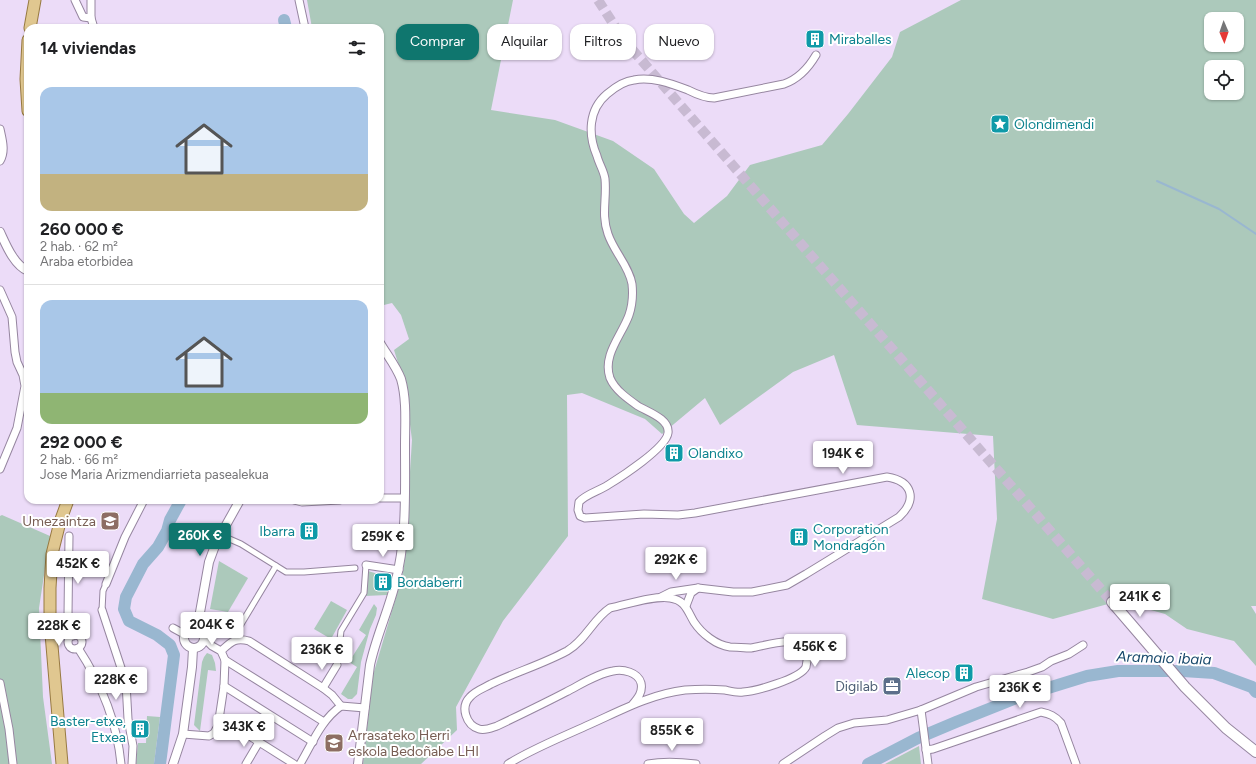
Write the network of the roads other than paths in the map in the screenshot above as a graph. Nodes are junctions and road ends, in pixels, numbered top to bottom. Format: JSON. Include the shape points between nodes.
{"nodes":[{"id":1,"x":35,"y":0,"type":"edge"},
{"id":2,"x":76,"y":0,"type":"edge"},
{"id":3,"x":91,"y":0,"type":"edge"},
{"id":4,"x":299,"y":0,"type":"edge"},
{"id":5,"x":91,"y":18,"type":"junction"},
{"id":6,"x":30,"y":24,"type":"edge"},
{"id":7,"x":93,"y":24,"type":"edge"},
{"id":8,"x":304,"y":24,"type":"edge"},
{"id":9,"x":816,"y":55,"type":"dead end"},
{"id":10,"x":0,"y":129,"type":"edge"},
{"id":11,"x":0,"y":161,"type":"edge"},
{"id":12,"x":0,"y":232,"type":"edge"},
{"id":13,"x":24,"y":270,"type":"edge"},
{"id":14,"x":0,"y":290,"type":"edge"},
{"id":15,"x":384,"y":349,"type":"edge"},
{"id":16,"x":384,"y":357,"type":"edge"},
{"id":17,"x":391,"y":360,"type":"junction"},
{"id":18,"x":24,"y":380,"type":"edge"},
{"id":19,"x":24,"y":391,"type":"edge"},
{"id":20,"x":0,"y":469,"type":"edge"},
{"id":21,"x":384,"y":498,"type":"edge"},
{"id":22,"x":402,"y":498,"type":"junction"},
{"id":23,"x":67,"y":504,"type":"edge"},
{"id":24,"x":72,"y":504,"type":"edge"},
{"id":25,"x":142,"y":504,"type":"edge"},
{"id":26,"x":238,"y":504,"type":"edge"},
{"id":27,"x":70,"y":536,"type":"dead end"},
{"id":28,"x":56,"y":537,"type":"junction"},
{"id":29,"x":216,"y":543,"type":"junction"},
{"id":30,"x":366,"y":565,"type":"joint"},
{"id":31,"x":276,"y":566,"type":"junction"},
{"id":32,"x":355,"y":568,"type":"dead end"},
{"id":33,"x":399,"y":570,"type":"junction"},
{"id":34,"x":106,"y":584,"type":"joint"},
{"id":35,"x":698,"y":588,"type":"junction"},
{"id":36,"x":661,"y":597,"type":"junction"},
{"id":37,"x":1112,"y":602,"type":"tunnel mouth"},
{"id":38,"x":686,"y":606,"type":"junction"},
{"id":39,"x":102,"y":610,"type":"joint"},
{"id":40,"x":206,"y":626,"type":"dead end"},
{"id":41,"x":173,"y":628,"type":"dead end"},
{"id":42,"x":197,"y":629,"type":"junction"},
{"id":43,"x":184,"y":634,"type":"junction"},
{"id":44,"x":204,"y":638,"type":"junction"},
{"id":45,"x":1083,"y":645,"type":"dead end"},
{"id":46,"x":193,"y":649,"type":"junction"},
{"id":47,"x":221,"y":650,"type":"junction"},
{"id":48,"x":225,"y":660,"type":"junction"},
{"id":49,"x":338,"y":665,"type":"joint"},
{"id":50,"x":0,"y":683,"type":"edge"},
{"id":51,"x":224,"y":686,"type":"junction"},
{"id":52,"x":323,"y":688,"type":"junction"},
{"id":53,"x":641,"y":690,"type":"junction"},
{"id":54,"x":658,"y":696,"type":"junction"},
{"id":55,"x":632,"y":705,"type":"junction"},
{"id":56,"x":341,"y":706,"type":"junction"},
{"id":57,"x":365,"y":708,"type":"junction"},
{"id":58,"x":920,"y":710,"type":"junction"},
{"id":59,"x":324,"y":722,"type":"junction"},
{"id":60,"x":218,"y":726,"type":"junction"},
{"id":61,"x":183,"y":734,"type":"junction"},
{"id":62,"x":259,"y":742,"type":"junction"},
{"id":63,"x":313,"y":742,"type":"junction"},
{"id":64,"x":926,"y":750,"type":"junction"},
{"id":65,"x":1256,"y":752,"type":"edge"},
{"id":66,"x":13,"y":764,"type":"edge"},
{"id":67,"x":62,"y":764,"type":"edge"},
{"id":68,"x":121,"y":764,"type":"edge"},
{"id":69,"x":132,"y":764,"type":"edge"},
{"id":70,"x":173,"y":764,"type":"edge"},
{"id":71,"x":246,"y":764,"type":"edge"},
{"id":72,"x":294,"y":764,"type":"edge"},
{"id":73,"x":300,"y":764,"type":"edge"},
{"id":74,"x":358,"y":764,"type":"edge"},
{"id":75,"x":508,"y":764,"type":"edge"},
{"id":76,"x":648,"y":764,"type":"edge"},
{"id":77,"x":696,"y":764,"type":"edge"},
{"id":78,"x":783,"y":764,"type":"edge"},
{"id":79,"x":928,"y":764,"type":"edge"},
{"id":80,"x":1076,"y":764,"type":"edge"}],
"edges":[{"from":1,"to":6,"type":"main road"},
{"from":2,"to":5,"type":"street","via":[[83,17]]},
{"from":3,"to":5,"type":"street"},
{"from":4,"to":8,"type":"street"},
{"from":5,"to":7,"type":"street"},
{"from":9,"to":35,"type":"street","via":[[808,67],[790,82],[714,98],[704,97],[675,85],[634,80],[607,94],[598,102],[592,114],[593,145],[605,181],[604,220],[612,245],[629,273],[632,286],[629,314],[615,342],[609,362],[609,375],[618,390],[662,421],[668,432],[666,438],[642,462],[583,498],[579,502],[580,516],[585,518],[695,513],[887,477],[897,478],[904,483],[910,496],[910,504],[899,517],[787,585],[752,592]]},
{"from":10,"to":11,"type":"street","via":[[4,148]]},
{"from":12,"to":13,"type":"street","via":[[14,258]]},
{"from":14,"to":18,"type":"street","via":[[12,317],[17,362]]},
{"from":15,"to":17,"type":"street"},
{"from":16,"to":17,"type":"street"},
{"from":17,"to":22,"type":"street","via":[[399,376],[405,405],[405,480]]},
{"from":19,"to":20,"type":"street","via":[[17,428]]},
{"from":21,"to":22,"type":"street"},
{"from":22,"to":33,"type":"street","via":[[404,508]]},
{"from":23,"to":28,"type":"main road"},
{"from":24,"to":28,"type":"main road"},
{"from":25,"to":34,"type":"street"},
{"from":26,"to":29,"type":"street"},
{"from":27,"to":68,"type":"street","via":[[68,615],[73,636],[68,645],[78,648],[107,704],[116,729]]},
{"from":28,"to":67,"type":"main road","via":[[50,571],[50,622]]},
{"from":29,"to":31,"type":"street","via":[[225,537]]},
{"from":29,"to":42,"type":"street","via":[[209,562]]},
{"from":30,"to":33,"type":"street"},
{"from":30,"to":49,"type":"street","via":[[364,593],[341,631]]},
{"from":31,"to":32,"type":"street","via":[[286,572]]},
{"from":31,"to":40,"type":"street","via":[[240,626],[235,629]]},
{"from":33,"to":57,"type":"street","via":[[374,649]]},
{"from":34,"to":39,"type":"street"},
{"from":35,"to":36,"type":"street","via":[[671,592]]},
{"from":35,"to":38,"type":"street","via":[[691,593]]},
{"from":36,"to":38,"type":"street","via":[[676,599]]},
{"from":36,"to":53,"type":"street","via":[[610,608],[576,646],[476,692],[469,697],[464,709],[472,725],[487,729],[614,670],[625,670],[635,674]]},
{"from":37,"to":65,"type":"main road","via":[[1185,688],[1226,728]]},
{"from":38,"to":54,"type":"street","via":[[703,633],[722,646],[742,648],[797,643],[805,648],[807,654],[805,668],[795,676],[759,689],[742,692],[684,690]]},
{"from":39,"to":69,"type":"street","via":[[126,683],[133,746]]},
{"from":41,"to":43,"type":"street"},
{"from":42,"to":43,"type":"street","via":[[188,630]]},
{"from":42,"to":44,"type":"street","via":[[202,632]]},
{"from":43,"to":46,"type":"street","via":[[185,644]]},
{"from":44,"to":46,"type":"street","via":[[200,647]]},
{"from":44,"to":47,"type":"street"},
{"from":45,"to":58,"type":"street","via":[[1028,672],[976,687]]},
{"from":46,"to":61,"type":"street"},
{"from":47,"to":48,"type":"street"},
{"from":47,"to":52,"type":"street","via":[[232,641],[241,639],[255,645]]},
{"from":48,"to":51,"type":"street"},
{"from":48,"to":59,"type":"street"},
{"from":49,"to":52,"type":"street"},
{"from":50,"to":66,"type":"street"},
{"from":51,"to":60,"type":"street"},
{"from":51,"to":63,"type":"street"},
{"from":52,"to":56,"type":"street"},
{"from":53,"to":54,"type":"street"},
{"from":53,"to":55,"type":"street"},
{"from":54,"to":55,"type":"street"},
{"from":55,"to":75,"type":"street"},
{"from":56,"to":57,"type":"street"},
{"from":56,"to":59,"type":"street"},
{"from":57,"to":74,"type":"street"},
{"from":58,"to":64,"type":"street"},
{"from":58,"to":78,"type":"street","via":[[886,720],[854,723],[838,728]]},
{"from":59,"to":63,"type":"street"},
{"from":60,"to":61,"type":"street","via":[[209,736]]},
{"from":60,"to":62,"type":"street","via":[[225,722],[229,723]]},
{"from":61,"to":70,"type":"street"},
{"from":62,"to":71,"type":"street"},
{"from":62,"to":72,"type":"street"},
{"from":63,"to":73,"type":"street"},
{"from":64,"to":79,"type":"street"},
{"from":64,"to":80,"type":"street","via":[[1041,712],[1051,714],[1061,723]]},
{"from":76,"to":77,"type":"street","via":[[678,761]]}]}
